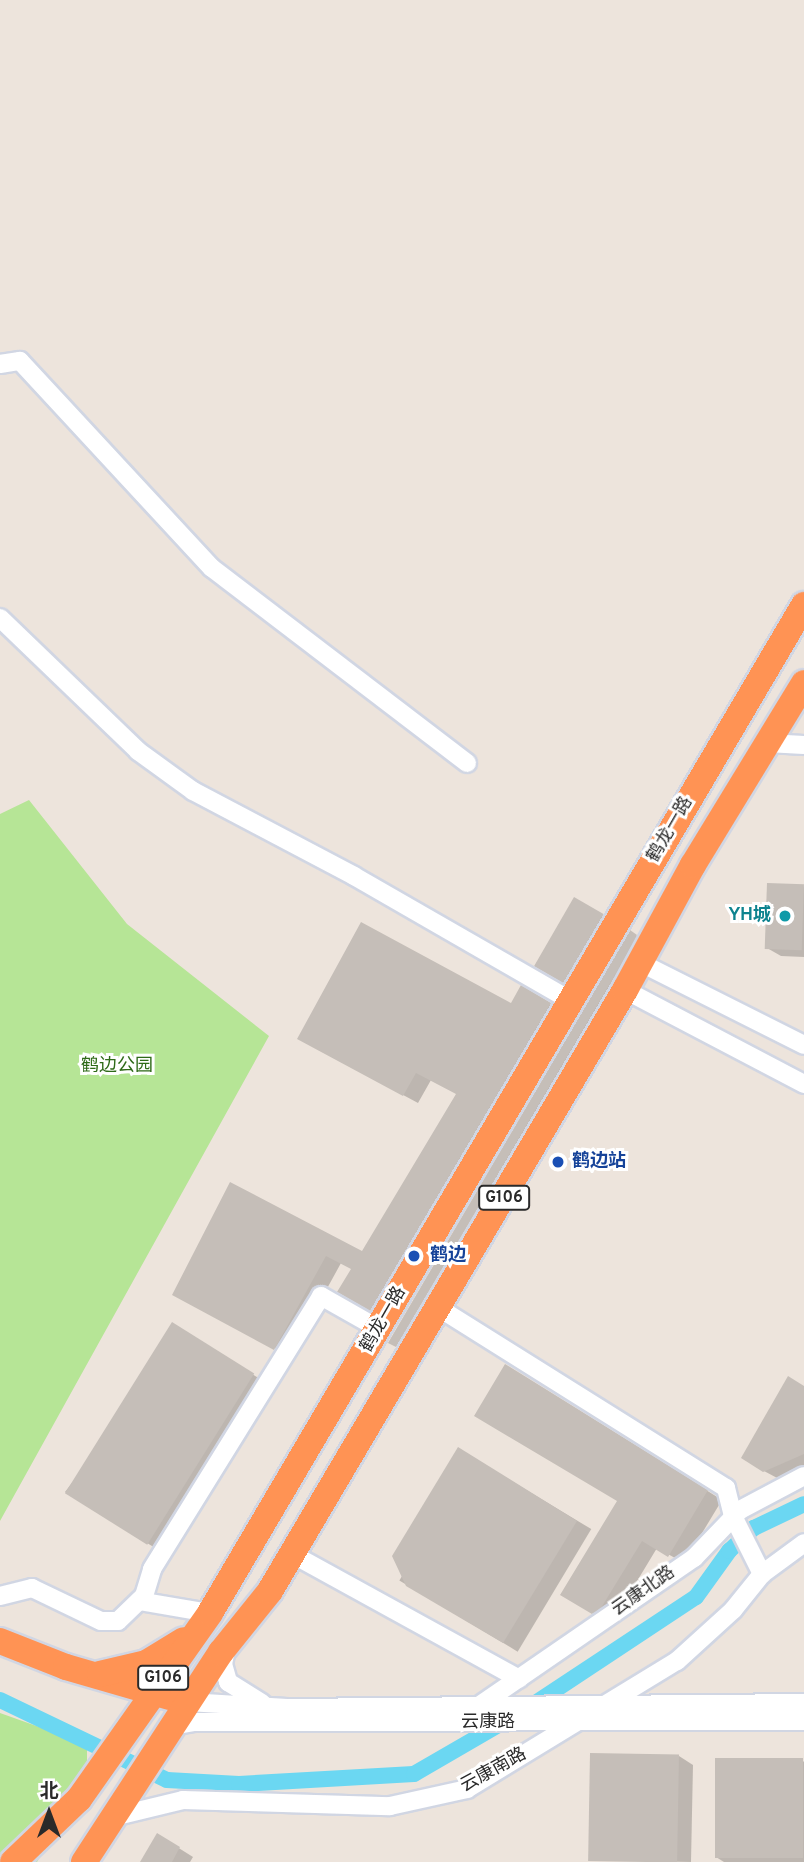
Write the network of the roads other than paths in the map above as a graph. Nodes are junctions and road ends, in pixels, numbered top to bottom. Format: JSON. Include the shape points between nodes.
{"nodes":[{"id":1,"x":0,"y":364,"type":"edge"},
{"id":2,"x":804,"y":605,"type":"edge"},
{"id":3,"x":0,"y":618,"type":"edge"},
{"id":4,"x":804,"y":683,"type":"edge"},
{"id":5,"x":767,"y":743,"type":"junction"},
{"id":6,"x":804,"y":744,"type":"edge"},
{"id":7,"x":467,"y":763,"type":"dead end"},
{"id":8,"x":640,"y":963,"type":"junction"},
{"id":9,"x":625,"y":990,"type":"junction"},
{"id":10,"x":571,"y":1000,"type":"junction"},
{"id":11,"x":804,"y":1045,"type":"edge"},
{"id":12,"x":804,"y":1084,"type":"edge"},
{"id":13,"x":439,"y":1308,"type":"junction"},
{"id":14,"x":379,"y":1329,"type":"junction"},
{"id":15,"x":804,"y":1476,"type":"edge"},
{"id":16,"x":733,"y":1516,"type":"junction"},
{"id":17,"x":804,"y":1543,"type":"edge"},
{"id":18,"x":292,"y":1554,"type":"junction"},
{"id":19,"x":762,"y":1574,"type":"junction"},
{"id":20,"x":0,"y":1596,"type":"edge"},
{"id":21,"x":139,"y":1601,"type":"junction"},
{"id":22,"x":206,"y":1618,"type":"junction"},
{"id":23,"x":0,"y":1642,"type":"edge"},
{"id":24,"x":227,"y":1646,"type":"junction"},
{"id":25,"x":100,"y":1674,"type":"junction"},
{"id":26,"x":519,"y":1679,"type":"junction"},
{"id":27,"x":153,"y":1692,"type":"junction"},
{"id":28,"x":188,"y":1702,"type":"junction"},
{"id":29,"x":804,"y":1703,"type":"edge"},
{"id":30,"x":486,"y":1705,"type":"junction"},
{"id":31,"x":605,"y":1705,"type":"junction"},
{"id":32,"x":275,"y":1707,"type":"junction"},
{"id":33,"x":579,"y":1721,"type":"junction"},
{"id":34,"x":804,"y":1721,"type":"edge"},
{"id":35,"x":172,"y":1726,"type":"junction"},
{"id":36,"x":117,"y":1816,"type":"junction"},
{"id":37,"x":13,"y":1862,"type":"edge"},
{"id":38,"x":84,"y":1862,"type":"edge"}],
"edges":[{"from":1,"to":7,"type":"street","via":[[20,361],[212,568]]},
{"from":2,"to":10,"type":"highway","name":"鹤龙一路","number":"G106"},
{"from":3,"to":10,"type":"street","via":[[138,751],[193,791],[354,876]]},
{"from":4,"to":5,"type":"highway","name":"鹤龙一路","number":"G106"},
{"from":5,"to":6,"type":"street"},
{"from":5,"to":8,"type":"highway","name":"鹤龙一路","number":"G106","via":[[692,865]]},
{"from":8,"to":9,"type":"highway","name":"鹤龙一路","number":"G106"},
{"from":8,"to":11,"type":"street"},
{"from":9,"to":12,"type":"street"},
{"from":9,"to":13,"type":"highway","name":"鹤龙一路","number":"G106"},
{"from":10,"to":14,"type":"highway","name":"鹤龙一路","number":"G106"},
{"from":13,"to":16,"type":"street","via":[[726,1488]]},
{"from":13,"to":18,"type":"highway","name":"鹤龙一路","number":"G106"},
{"from":14,"to":21,"type":"street","via":[[321,1296],[152,1569]]},
{"from":14,"to":22,"type":"highway","name":"鹤龙一路","number":"G106"},
{"from":15,"to":16,"type":"street","name":"云康北路"},
{"from":16,"to":19,"type":"street"},
{"from":16,"to":26,"type":"street","name":"云康北路","via":[[694,1558]]},
{"from":17,"to":19,"type":"street","name":"云康南路"},
{"from":18,"to":24,"type":"highway","name":"鹤龙一路","number":"G106","via":[[259,1607]]},
{"from":18,"to":26,"type":"street"},
{"from":19,"to":31,"type":"street","name":"云康南路","via":[[733,1610],[677,1661]]},
{"from":20,"to":21,"type":"street","via":[[32,1588],[101,1621],[118,1621]]},
{"from":21,"to":22,"type":"street"},
{"from":22,"to":25,"type":"highway","number":"G106","via":[[179,1644],[146,1663]]},
{"from":22,"to":27,"type":"highway","name":"鹤龙一路","number":"G106"},
{"from":23,"to":25,"type":"highway","via":[[66,1667]]},
{"from":24,"to":28,"type":"highway","name":"鹤龙一路","number":"G106"},
{"from":24,"to":32,"type":"street","via":[[223,1664],[228,1682],[247,1698]]},
{"from":25,"to":27,"type":"highway"},
{"from":26,"to":30,"type":"street","name":"云康北路"},
{"from":27,"to":28,"type":"highway"},
{"from":27,"to":37,"type":"highway","name":"鹤龙一路","number":"G106","via":[[79,1799]]},
{"from":28,"to":32,"type":"street","name":"云康路"},
{"from":28,"to":35,"type":"highway","name":"鹤龙一路","number":"G106"},
{"from":29,"to":31,"type":"street","name":"云康路"},
{"from":30,"to":31,"type":"street","name":"云康路"},
{"from":30,"to":32,"type":"street","name":"云康路"},
{"from":31,"to":33,"type":"street","name":"云康南路"},
{"from":33,"to":34,"type":"street","name":"云康路"},
{"from":33,"to":35,"type":"street","name":"云康路","via":[[195,1722]]},
{"from":33,"to":36,"type":"street","name":"云康南路","via":[[467,1789],[434,1799],[390,1806],[183,1800]]},
{"from":35,"to":36,"type":"highway","name":"鹤龙一路","number":"G106"},
{"from":36,"to":38,"type":"highway","name":"鹤龙一路","number":"G106"}]}
